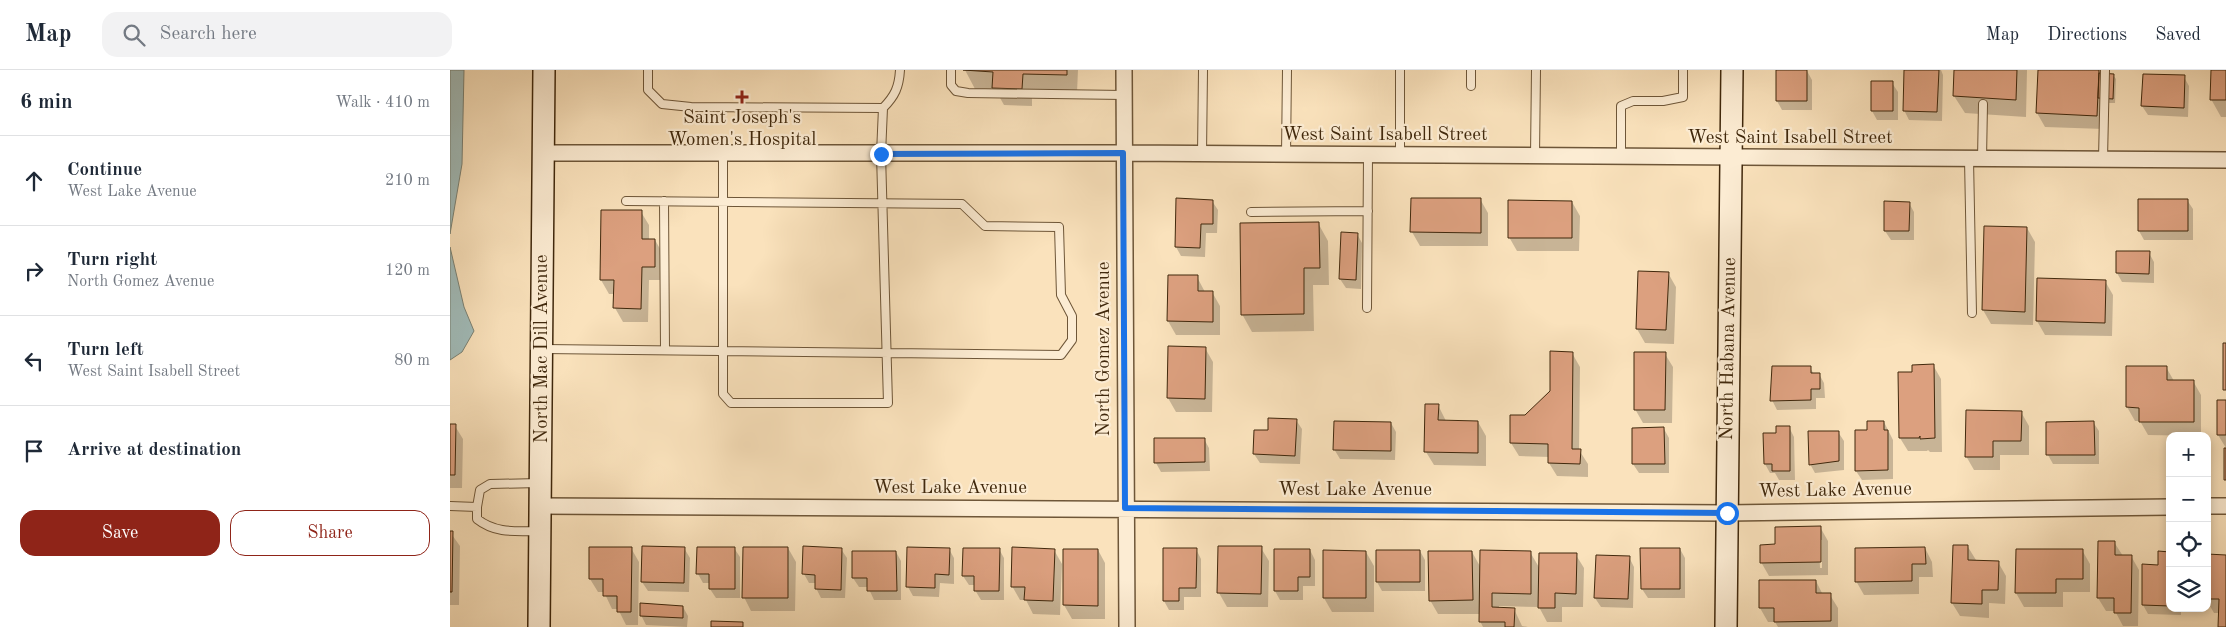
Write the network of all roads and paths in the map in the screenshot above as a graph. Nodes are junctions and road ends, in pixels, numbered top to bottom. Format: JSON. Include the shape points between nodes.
{"nodes":[{"id":1,"x":544,"y":70,"type":"edge"},
{"id":2,"x":648,"y":70,"type":"edge"},
{"id":3,"x":900,"y":70,"type":"edge"},
{"id":4,"x":951,"y":70,"type":"edge"},
{"id":5,"x":1124,"y":70,"type":"edge"},
{"id":6,"x":1203,"y":70,"type":"edge"},
{"id":7,"x":1287,"y":70,"type":"edge"},
{"id":8,"x":1400,"y":70,"type":"edge"},
{"id":9,"x":1471,"y":70,"type":"edge"},
{"id":10,"x":1536,"y":70,"type":"edge"},
{"id":11,"x":1683,"y":70,"type":"edge"},
{"id":12,"x":1732,"y":70,"type":"edge"},
{"id":13,"x":2105,"y":70,"type":"edge"},
{"id":14,"x":1471,"y":86,"type":"dead end"},
{"id":15,"x":1124,"y":95,"type":"junction"},
{"id":16,"x":1983,"y":104,"type":"dead end"},
{"id":17,"x":883,"y":108,"type":"junction"},
{"id":18,"x":543,"y":153,"type":"junction"},
{"id":19,"x":1123,"y":153,"type":"junction"},
{"id":20,"x":723,"y":154,"type":"junction"},
{"id":21,"x":881,"y":154,"type":"junction"},
{"id":22,"x":1202,"y":154,"type":"junction"},
{"id":23,"x":1286,"y":154,"type":"junction"},
{"id":24,"x":1368,"y":155,"type":"junction"},
{"id":25,"x":1400,"y":155,"type":"junction"},
{"id":26,"x":1534,"y":156,"type":"junction"},
{"id":27,"x":1621,"y":157,"type":"junction"},
{"id":28,"x":1731,"y":157,"type":"junction"},
{"id":29,"x":1976,"y":159,"type":"junction"},
{"id":30,"x":2103,"y":159,"type":"junction"},
{"id":31,"x":2226,"y":160,"type":"edge"},
{"id":32,"x":626,"y":201,"type":"dead end"},
{"id":33,"x":664,"y":201,"type":"junction"},
{"id":34,"x":722,"y":202,"type":"junction"},
{"id":35,"x":883,"y":203,"type":"junction"},
{"id":36,"x":1368,"y":211,"type":"junction"},
{"id":37,"x":1251,"y":212,"type":"dead end"},
{"id":38,"x":1367,"y":308,"type":"dead end"},
{"id":39,"x":1972,"y":313,"type":"dead end"},
{"id":40,"x":542,"y":349,"type":"junction"},
{"id":41,"x":665,"y":350,"type":"junction"},
{"id":42,"x":723,"y":351,"type":"junction"},
{"id":43,"x":886,"y":353,"type":"junction"},
{"id":44,"x":540,"y":483,"type":"junction"},
{"id":45,"x":450,"y":506,"type":"edge"},
{"id":46,"x":540,"y":506,"type":"junction"},
{"id":47,"x":2211,"y":506,"type":"edge"},
{"id":48,"x":2226,"y":506,"type":"edge"},
{"id":49,"x":477,"y":507,"type":"junction"},
{"id":50,"x":2166,"y":507,"type":"edge"},
{"id":51,"x":1125,"y":508,"type":"junction"},
{"id":52,"x":1727,"y":513,"type":"junction"},
{"id":53,"x":540,"y":530,"type":"junction"},
{"id":54,"x":539,"y":627,"type":"edge"},
{"id":55,"x":1127,"y":627,"type":"edge"},
{"id":56,"x":1726,"y":627,"type":"edge"}],
"edges":[{"from":1,"to":18,"type":"street","name":"North Mac Dill Avenue"},
{"from":2,"to":17,"type":"lane","via":[[648,90],[662,104]]},
{"from":3,"to":17,"type":"lane","via":[[894,98]]},
{"from":4,"to":15,"type":"lane","via":[[951,85],[962,92]]},
{"from":5,"to":15,"type":"street","name":"North Gomez Avenue"},
{"from":6,"to":22,"type":"lane"},
{"from":7,"to":23,"type":"lane"},
{"from":8,"to":25,"type":"lane"},
{"from":9,"to":14,"type":"lane"},
{"from":10,"to":26,"type":"lane"},
{"from":11,"to":27,"type":"lane","via":[[1683,97],[1633,101],[1621,106]]},
{"from":12,"to":28,"type":"street","name":"North Habana Avenue"},
{"from":13,"to":30,"type":"lane"},
{"from":15,"to":19,"type":"street","name":"North Gomez Avenue"},
{"from":16,"to":29,"type":"lane"},
{"from":17,"to":21,"type":"lane"},
{"from":18,"to":20,"type":"street","name":"West Saint Isabell Street"},
{"from":18,"to":40,"type":"street","name":"North Mac Dill Avenue"},
{"from":19,"to":21,"type":"street","name":"West Saint Isabell Street"},
{"from":19,"to":22,"type":"street","name":"West Saint Isabell Street"},
{"from":19,"to":51,"type":"street","name":"North Gomez Avenue"},
{"from":20,"to":21,"type":"street","name":"West Saint Isabell Street"},
{"from":20,"to":34,"type":"lane"},
{"from":21,"to":35,"type":"lane"},
{"from":22,"to":23,"type":"street","name":"West Saint Isabell Street"},
{"from":23,"to":24,"type":"street","name":"West Saint Isabell Street"},
{"from":24,"to":25,"type":"street","name":"West Saint Isabell Street"},
{"from":24,"to":36,"type":"lane"},
{"from":25,"to":26,"type":"street","name":"West Saint Isabell Street"},
{"from":26,"to":27,"type":"street","name":"West Saint Isabell Street"},
{"from":27,"to":28,"type":"street","name":"West Saint Isabell Street"},
{"from":28,"to":29,"type":"street","name":"West Saint Isabell Street"},
{"from":28,"to":52,"type":"street","name":"North Habana Avenue"},
{"from":29,"to":30,"type":"street","name":"West Saint Isabell Street"},
{"from":29,"to":39,"type":"lane"},
{"from":30,"to":31,"type":"street","name":"West Saint Isabell Street"},
{"from":32,"to":33,"type":"lane"},
{"from":33,"to":34,"type":"lane"},
{"from":33,"to":41,"type":"lane"},
{"from":34,"to":35,"type":"lane"},
{"from":34,"to":42,"type":"lane"},
{"from":35,"to":43,"type":"lane"},
{"from":35,"to":43,"type":"lane","via":[[962,204],[985,226],[1059,227],[1061,295],[1072,316],[1072,340],[1061,355]]},
{"from":36,"to":37,"type":"lane"},
{"from":36,"to":38,"type":"lane"},
{"from":40,"to":41,"type":"lane"},
{"from":40,"to":44,"type":"street","name":"North Mac Dill Avenue"},
{"from":41,"to":42,"type":"lane"},
{"from":42,"to":43,"type":"lane"},
{"from":42,"to":43,"type":"lane","via":[[723,394],[732,403],[888,403]]},
{"from":44,"to":46,"type":"street","name":"North Mac Dill Avenue"},
{"from":44,"to":49,"type":"lane","via":[[490,484],[480,490]]},
{"from":45,"to":49,"type":"lane"},
{"from":46,"to":51,"type":"street","name":"West Lake Avenue"},
{"from":46,"to":53,"type":"street","name":"North Mac Dill Avenue"},
{"from":47,"to":48,"type":"street"},
{"from":49,"to":53,"type":"lane","via":[[477,519],[487,527],[500,531]]},
{"from":50,"to":52,"type":"street","name":"West Lake Avenue"},
{"from":51,"to":52,"type":"street","name":"West Lake Avenue"},
{"from":51,"to":55,"type":"street","name":"North Gomez Avenue"},
{"from":52,"to":56,"type":"street","name":"North Habana Avenue"},
{"from":53,"to":54,"type":"street","name":"North Mac Dill Avenue"}]}
